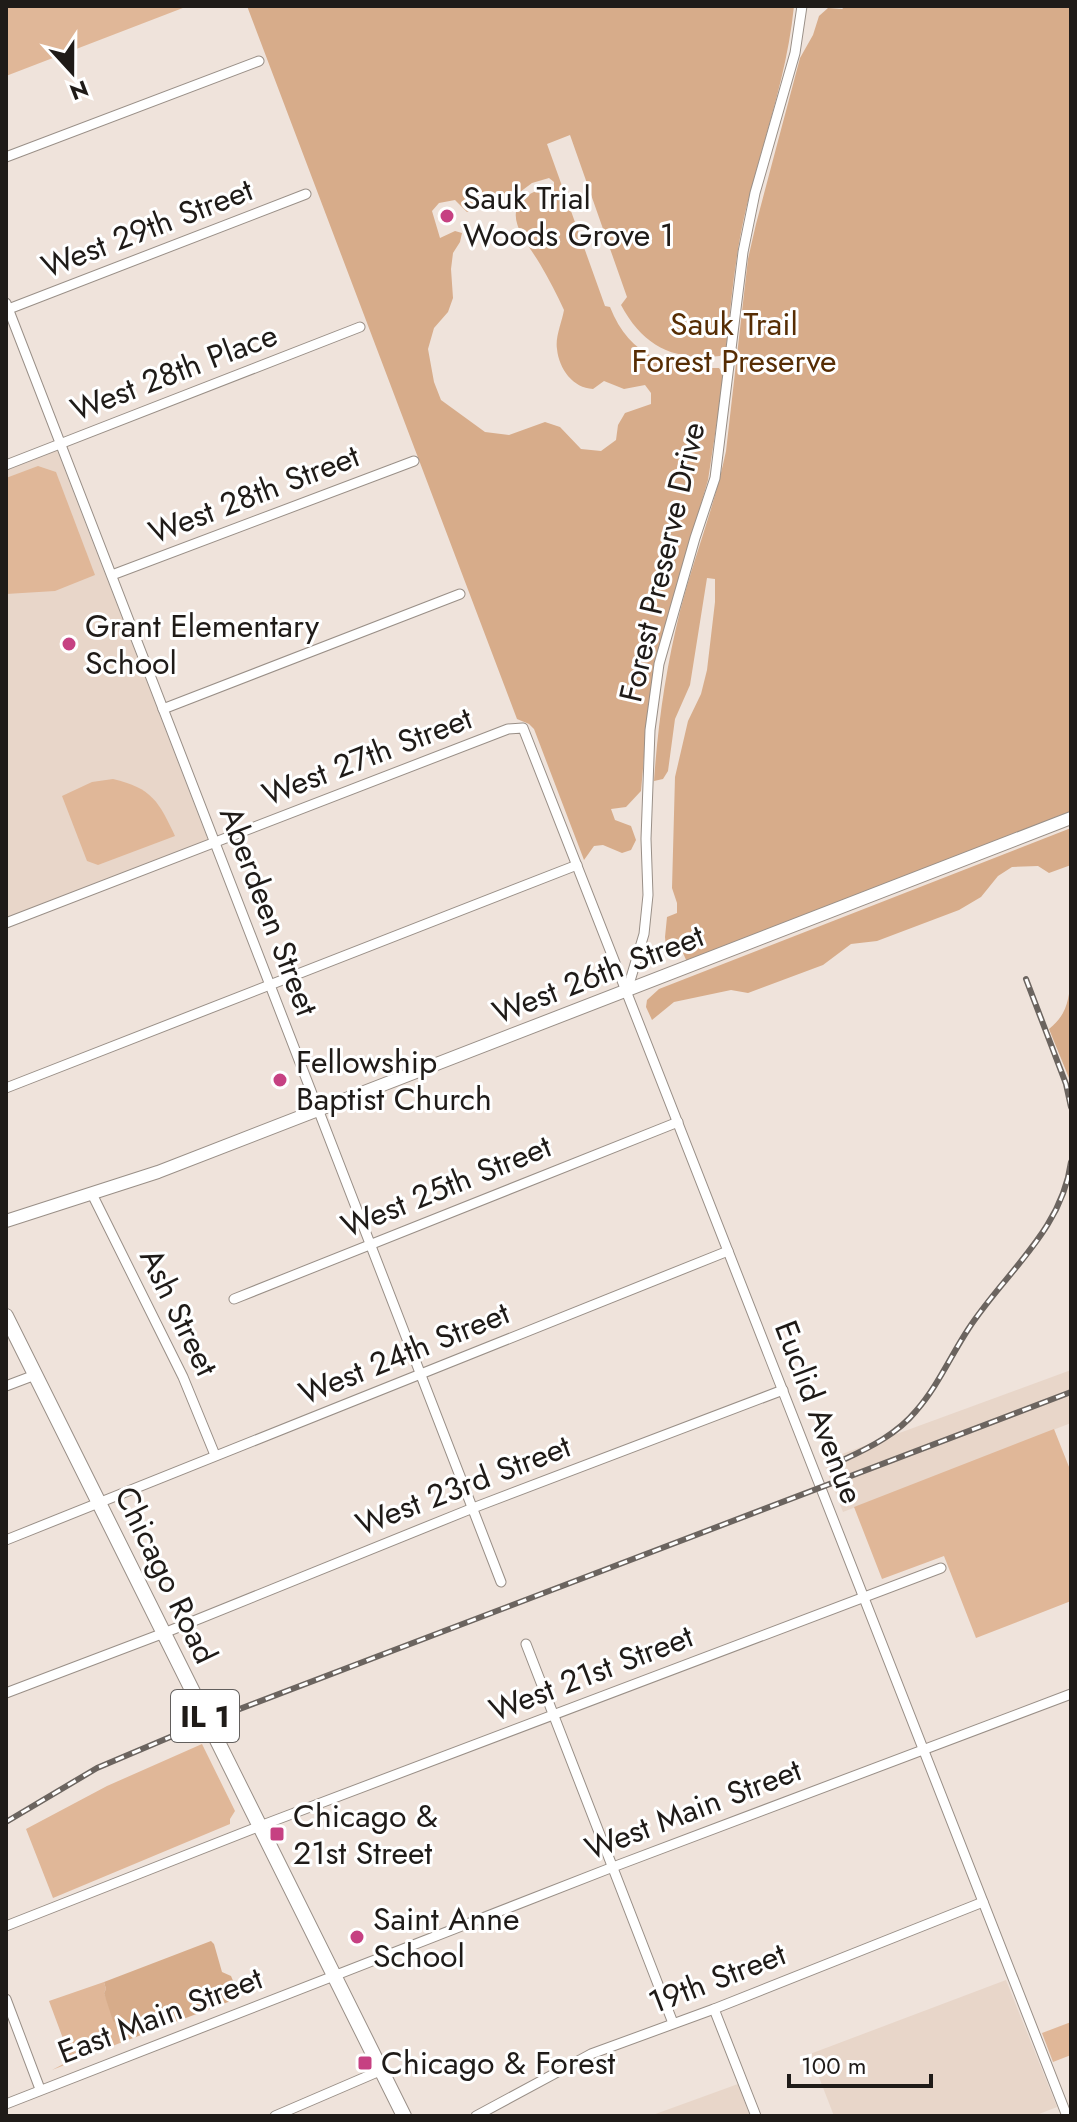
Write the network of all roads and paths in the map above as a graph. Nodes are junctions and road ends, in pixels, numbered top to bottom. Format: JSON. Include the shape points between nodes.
{"nodes":[{"id":1,"x":802,"y":6,"type":"edge"},
{"id":2,"x":259,"y":61,"type":"dead end"},
{"id":3,"x":6,"y":157,"type":"edge"},
{"id":4,"x":306,"y":194,"type":"dead end"},
{"id":5,"x":7,"y":307,"type":"edge"},
{"id":6,"x":360,"y":327,"type":"dead end"},
{"id":7,"x":61,"y":444,"type":"junction"},
{"id":8,"x":414,"y":461,"type":"dead end"},
{"id":9,"x":6,"y":465,"type":"edge"},
{"id":10,"x":112,"y":575,"type":"junction"},
{"id":11,"x":460,"y":594,"type":"dead end"},
{"id":12,"x":163,"y":709,"type":"junction"},
{"id":13,"x":523,"y":728,"type":"joint"},
{"id":14,"x":1071,"y":818,"type":"edge"},
{"id":15,"x":215,"y":843,"type":"junction"},
{"id":16,"x":577,"y":865,"type":"junction"},
{"id":17,"x":6,"y":923,"type":"edge"},
{"id":18,"x":270,"y":985,"type":"junction"},
{"id":19,"x":627,"y":991,"type":"junction"},
{"id":20,"x":6,"y":1088,"type":"edge"},
{"id":21,"x":319,"y":1110,"type":"junction"},
{"id":22,"x":678,"y":1122,"type":"junction"},
{"id":23,"x":92,"y":1194,"type":"junction"},
{"id":24,"x":6,"y":1221,"type":"edge"},
{"id":25,"x":371,"y":1244,"type":"junction"},
{"id":26,"x":728,"y":1251,"type":"junction"},
{"id":27,"x":234,"y":1299,"type":"dead end"},
{"id":28,"x":6,"y":1316,"type":"edge"},
{"id":29,"x":35,"y":1375,"type":"junction"},
{"id":30,"x":421,"y":1375,"type":"junction"},
{"id":31,"x":6,"y":1386,"type":"edge"},
{"id":32,"x":783,"y":1390,"type":"junction"},
{"id":33,"x":215,"y":1455,"type":"junction"},
{"id":34,"x":99,"y":1504,"type":"junction"},
{"id":35,"x":473,"y":1508,"type":"junction"},
{"id":36,"x":6,"y":1540,"type":"edge"},
{"id":37,"x":941,"y":1568,"type":"dead end"},
{"id":38,"x":501,"y":1582,"type":"dead end"},
{"id":39,"x":864,"y":1597,"type":"junction"},
{"id":40,"x":164,"y":1633,"type":"junction"},
{"id":41,"x":526,"y":1644,"type":"dead end"},
{"id":42,"x":6,"y":1693,"type":"edge"},
{"id":43,"x":1071,"y":1694,"type":"edge"},
{"id":44,"x":554,"y":1716,"type":"junction"},
{"id":45,"x":924,"y":1751,"type":"junction"},
{"id":46,"x":260,"y":1826,"type":"junction"},
{"id":47,"x":613,"y":1867,"type":"junction"},
{"id":48,"x":983,"y":1902,"type":"junction"},
{"id":49,"x":6,"y":1926,"type":"edge"},
{"id":50,"x":334,"y":1975,"type":"junction"},
{"id":51,"x":6,"y":1999,"type":"edge"},
{"id":52,"x":714,"y":2009,"type":"junction"},
{"id":53,"x":673,"y":2023,"type":"junction"},
{"id":54,"x":382,"y":2070,"type":"junction"},
{"id":55,"x":40,"y":2089,"type":"junction"},
{"id":56,"x":6,"y":2104,"type":"edge"},
{"id":57,"x":275,"y":2116,"type":"edge"},
{"id":58,"x":404,"y":2116,"type":"edge"},
{"id":59,"x":476,"y":2116,"type":"edge"},
{"id":60,"x":756,"y":2116,"type":"edge"},
{"id":61,"x":1067,"y":2116,"type":"edge"}],
"edges":[{"from":1,"to":19,"type":"street","name":"Forest Preserve Drive","via":[[795,53],[743,252],[715,478],[659,664],[650,730],[645,921]]},
{"from":2,"to":3,"type":"street"},
{"from":4,"to":5,"type":"street","name":"West 29th Street"},
{"from":5,"to":7,"type":"street","name":"Aberdeen Street"},
{"from":6,"to":7,"type":"street","name":"West 28th Place"},
{"from":7,"to":9,"type":"street","name":"West 28th Place"},
{"from":7,"to":10,"type":"street","name":"Aberdeen Street"},
{"from":8,"to":10,"type":"street","name":"West 28th Street"},
{"from":10,"to":12,"type":"street","name":"Aberdeen Street"},
{"from":11,"to":12,"type":"street"},
{"from":12,"to":15,"type":"street","name":"Aberdeen Street"},
{"from":13,"to":15,"type":"street","name":"West 27th Street","via":[[508,729]]},
{"from":13,"to":16,"type":"street","name":"Euclid Avenue"},
{"from":14,"to":19,"type":"street","name":"West 26th Street"},
{"from":15,"to":17,"type":"street","name":"West 27th Street"},
{"from":15,"to":18,"type":"street","name":"Aberdeen Street"},
{"from":16,"to":18,"type":"street"},
{"from":16,"to":19,"type":"street","name":"Euclid Avenue"},
{"from":18,"to":20,"type":"street"},
{"from":18,"to":21,"type":"street","name":"Aberdeen Street"},
{"from":19,"to":21,"type":"street","name":"West 26th Street"},
{"from":19,"to":22,"type":"street","name":"Euclid Avenue"},
{"from":21,"to":23,"type":"street","name":"West 26th Street"},
{"from":21,"to":25,"type":"street","name":"Aberdeen Street"},
{"from":22,"to":25,"type":"street","name":"West 25th Street"},
{"from":22,"to":26,"type":"street","name":"Euclid Avenue"},
{"from":23,"to":24,"type":"street","name":"West 26th Street"},
{"from":23,"to":33,"type":"street","name":"Ash Street","via":[[183,1377]]},
{"from":25,"to":27,"type":"street","name":"West 25th Street"},
{"from":25,"to":30,"type":"street","name":"Aberdeen Street"},
{"from":26,"to":30,"type":"street","name":"West 24th Street"},
{"from":26,"to":32,"type":"street","name":"Euclid Avenue"},
{"from":28,"to":29,"type":"main road","name":"Chicago Road","number":"IL 1"},
{"from":29,"to":31,"type":"street"},
{"from":29,"to":34,"type":"main road","name":"Chicago Road","number":"IL 1"},
{"from":30,"to":33,"type":"street","name":"West 24th Street"},
{"from":30,"to":35,"type":"street","name":"Aberdeen Street"},
{"from":32,"to":35,"type":"street","name":"West 23rd Street"},
{"from":32,"to":39,"type":"street","name":"Euclid Avenue"},
{"from":33,"to":34,"type":"street","name":"West 24th Street"},
{"from":34,"to":36,"type":"street","name":"West 24th Street"},
{"from":34,"to":40,"type":"main road","name":"Chicago Road","number":"IL 1"},
{"from":35,"to":38,"type":"street","name":"Aberdeen Street"},
{"from":35,"to":40,"type":"street","name":"West 23rd Street"},
{"from":37,"to":39,"type":"street","name":"West 21st Street"},
{"from":39,"to":44,"type":"street","name":"West 21st Street"},
{"from":39,"to":45,"type":"street","name":"Euclid Avenue"},
{"from":40,"to":42,"type":"street","name":"West 23rd Street"},
{"from":40,"to":46,"type":"main road","name":"Chicago Road","number":"IL 1"},
{"from":41,"to":44,"type":"street"},
{"from":43,"to":45,"type":"street","name":"West Main Street"},
{"from":44,"to":46,"type":"street","name":"West 21st Street"},
{"from":44,"to":47,"type":"street"},
{"from":45,"to":47,"type":"street","name":"West Main Street"},
{"from":45,"to":48,"type":"street","name":"Euclid Avenue"},
{"from":46,"to":49,"type":"street","name":"West 21st Street"},
{"from":46,"to":50,"type":"main road","name":"Chicago Road","number":"IL 1"},
{"from":47,"to":50,"type":"street","name":"West Main Street"},
{"from":47,"to":53,"type":"street"},
{"from":48,"to":52,"type":"street","name":"19th Street"},
{"from":48,"to":61,"type":"street","name":"Euclid Avenue"},
{"from":50,"to":54,"type":"main road","name":"Chicago Road","number":"IL 1"},
{"from":50,"to":55,"type":"street","name":"East Main Street"},
{"from":51,"to":55,"type":"street"},
{"from":52,"to":53,"type":"street","name":"19th Street"},
{"from":52,"to":60,"type":"street"},
{"from":53,"to":59,"type":"street","name":"19th Street","via":[[591,2054]]},
{"from":54,"to":57,"type":"street"},
{"from":54,"to":58,"type":"main road","name":"Chicago Road","number":"IL 1"},
{"from":55,"to":56,"type":"street","name":"East Main Street"}]}
